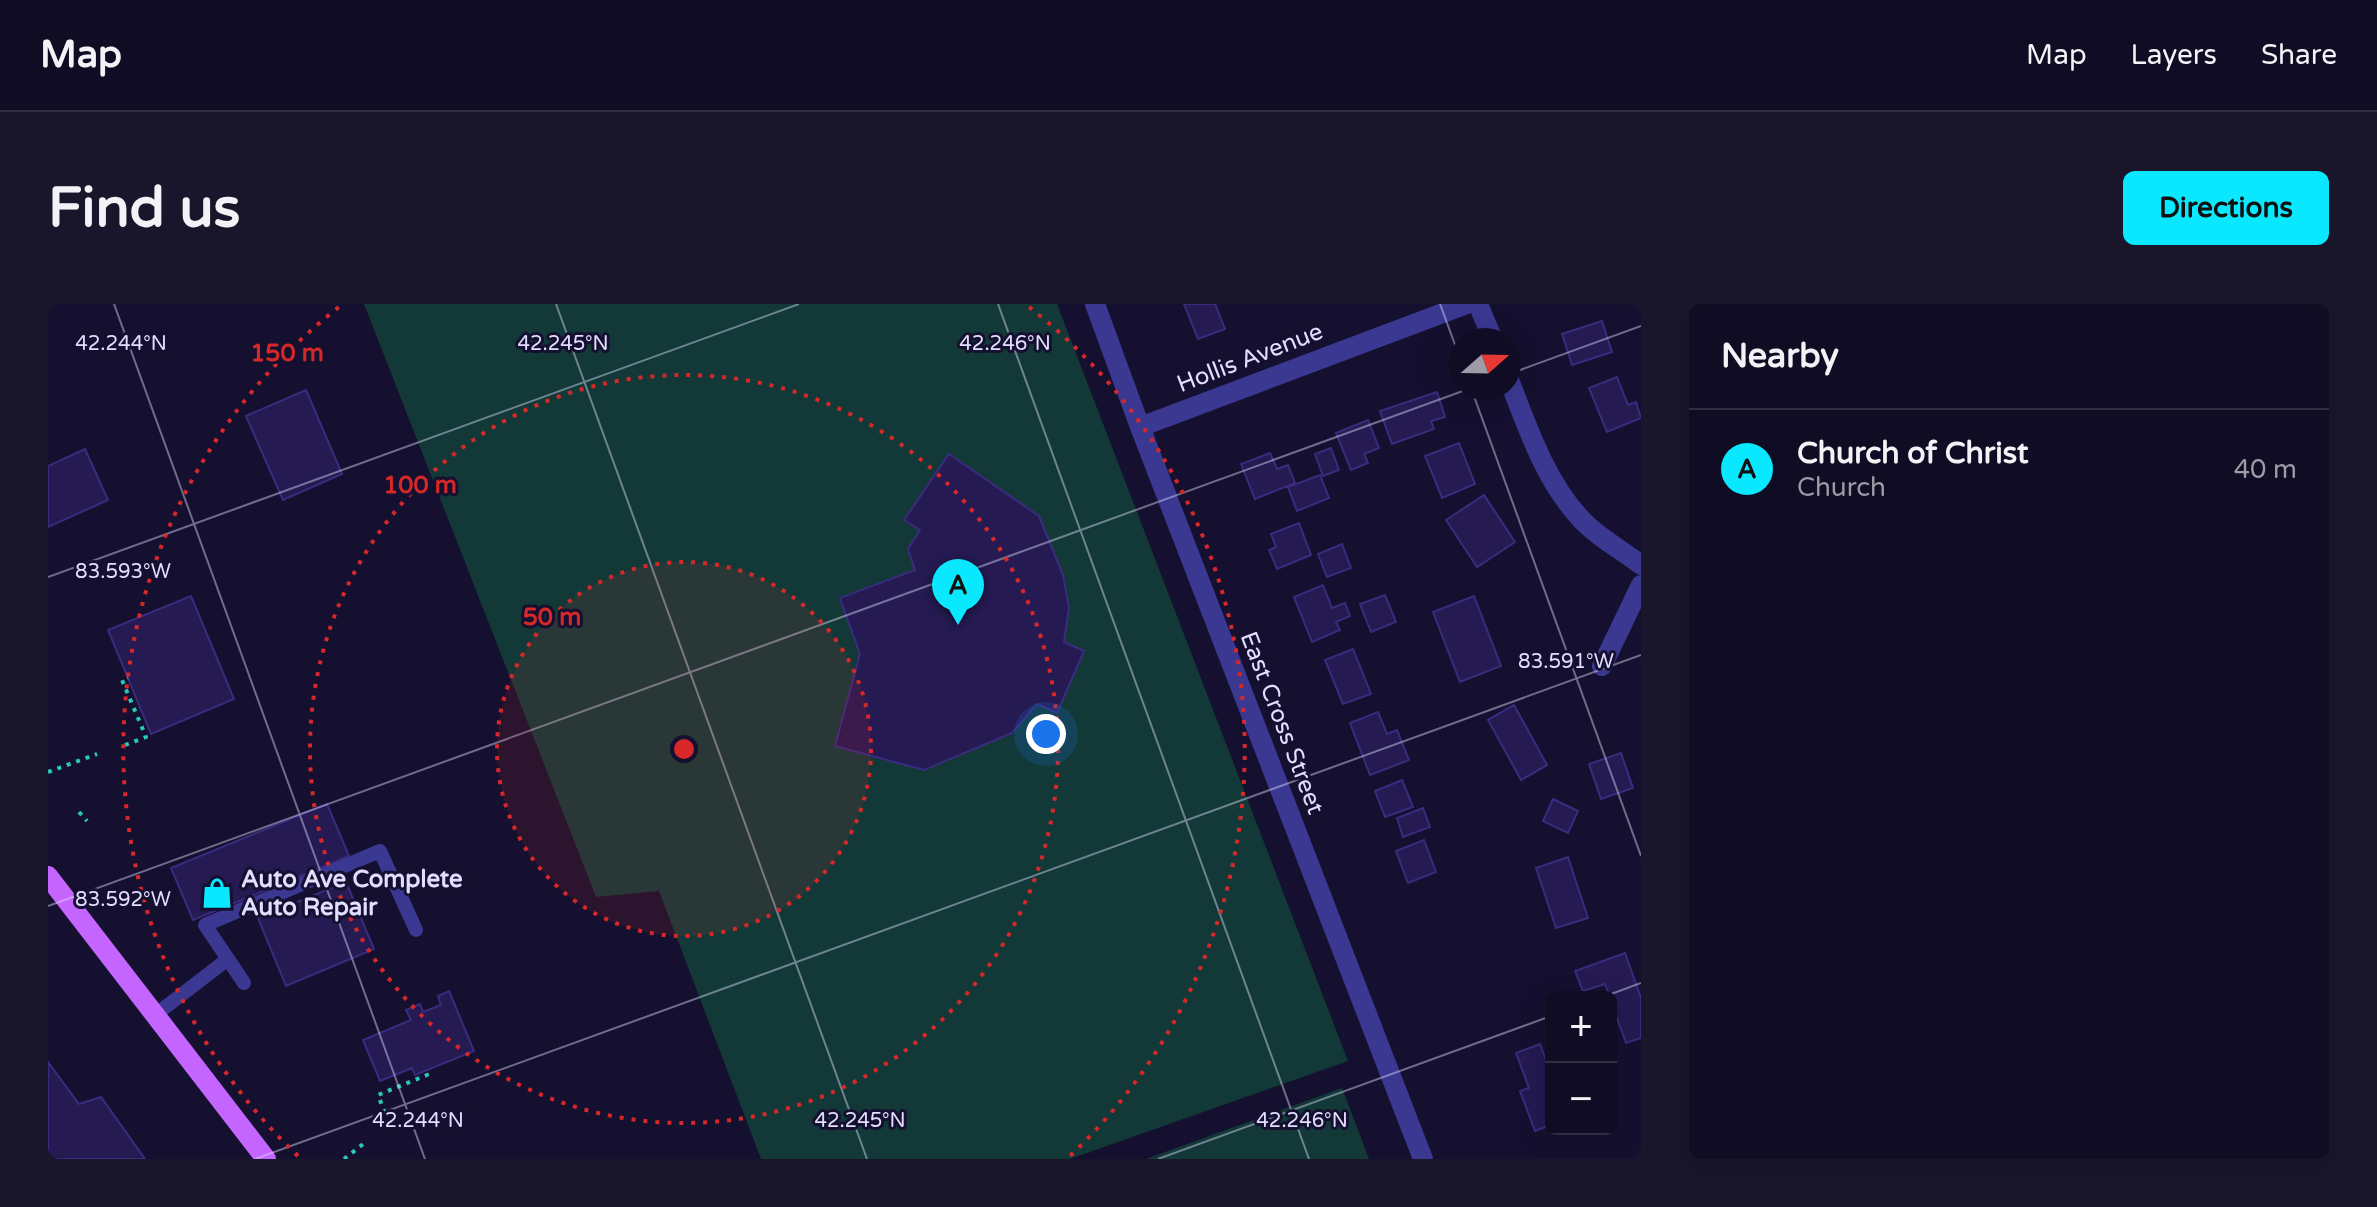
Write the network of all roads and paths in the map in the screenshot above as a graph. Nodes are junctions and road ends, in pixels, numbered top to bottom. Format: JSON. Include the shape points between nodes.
{"nodes":[{"id":1,"x":1095,"y":304,"type":"edge"},
{"id":2,"x":1467,"y":304,"type":"edge"},
{"id":3,"x":1478,"y":304,"type":"edge"},
{"id":4,"x":1488,"y":328,"type":"edge"},
{"id":5,"x":1517,"y":400,"type":"edge"},
{"id":6,"x":1140,"y":427,"type":"junction"},
{"id":7,"x":1641,"y":565,"type":"edge"},
{"id":8,"x":1641,"y":585,"type":"edge"},
{"id":9,"x":1602,"y":666,"type":"dead end"},
{"id":10,"x":128,"y":678,"type":"dead end"},
{"id":11,"x":125,"y":745,"type":"dead end"},
{"id":12,"x":97,"y":754,"type":"dead end"},
{"id":13,"x":48,"y":772,"type":"edge"},
{"id":14,"x":54,"y":779,"type":"dead end"},
{"id":15,"x":79,"y":812,"type":"dead end"},
{"id":16,"x":87,"y":821,"type":"dead end"},
{"id":17,"x":48,"y":876,"type":"edge"},
{"id":18,"x":416,"y":930,"type":"dead end"},
{"id":19,"x":228,"y":959,"type":"junction"},
{"id":20,"x":244,"y":983,"type":"dead end"},
{"id":21,"x":155,"y":1015,"type":"junction"},
{"id":22,"x":425,"y":1071,"type":"dead end"},
{"id":23,"x":385,"y":1113,"type":"dead end"},
{"id":24,"x":367,"y":1141,"type":"dead end"},
{"id":25,"x":266,"y":1159,"type":"edge"},
{"id":26,"x":344,"y":1159,"type":"edge"},
{"id":27,"x":1423,"y":1159,"type":"edge"}],
"edges":[{"from":1,"to":6,"type":"street","name":"East Cross Street"},
{"from":2,"to":6,"type":"street","name":"Hollis Avenue"},
{"from":3,"to":4,"type":"street"},
{"from":5,"to":7,"type":"street","via":[[1555,484],[1582,520]]},
{"from":6,"to":27,"type":"street","name":"East Cross Street"},
{"from":8,"to":9,"type":"street"},
{"from":10,"to":11,"type":"path","via":[[122,680],[146,737]]},
{"from":12,"to":13,"type":"path"},
{"from":13,"to":14,"type":"path"},
{"from":15,"to":16,"type":"path"},
{"from":17,"to":21,"type":"main road"},
{"from":18,"to":19,"type":"lane","via":[[380,851],[205,925]]},
{"from":19,"to":20,"type":"lane"},
{"from":19,"to":21,"type":"lane"},
{"from":21,"to":25,"type":"main road"},
{"from":22,"to":23,"type":"path","via":[[427,1075],[378,1095]]},
{"from":24,"to":26,"type":"path"}]}
